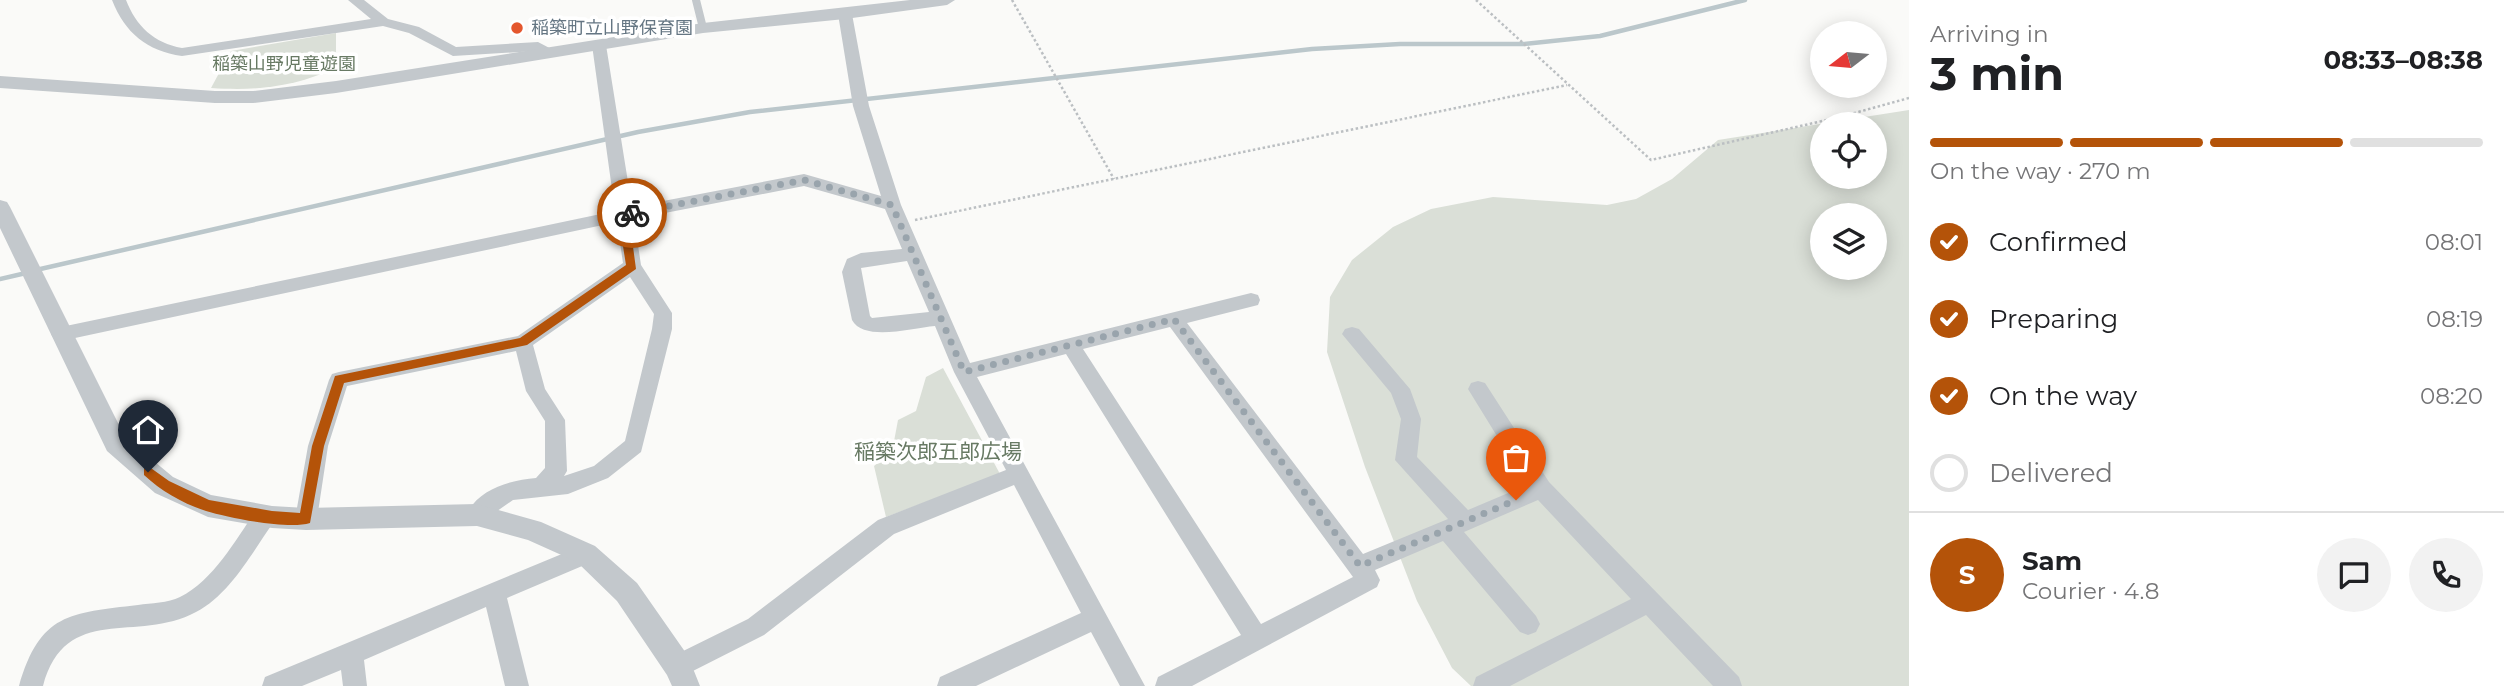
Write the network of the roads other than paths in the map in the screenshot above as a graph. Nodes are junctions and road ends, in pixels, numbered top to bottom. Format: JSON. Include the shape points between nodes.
{"nodes":[{"id":1,"x":119,"y":0,"type":"edge"},
{"id":2,"x":355,"y":0,"type":"edge"},
{"id":3,"x":696,"y":0,"type":"edge"},
{"id":4,"x":947,"y":0,"type":"edge"},
{"id":5,"x":845,"y":14,"type":"junction"},
{"id":6,"x":383,"y":22,"type":"junction"},
{"id":7,"x":703,"y":28,"type":"junction"},
{"id":8,"x":599,"y":45,"type":"junction"},
{"id":9,"x":552,"y":53,"type":"junction"},
{"id":10,"x":0,"y":82,"type":"edge"},
{"id":11,"x":892,"y":205,"type":"junction"},
{"id":12,"x":0,"y":207,"type":"edge"},
{"id":13,"x":623,"y":215,"type":"junction"},
{"id":14,"x":914,"y":254,"type":"junction"},
{"id":15,"x":632,"y":266,"type":"junction"},
{"id":16,"x":1251,"y":300,"type":"dead end"},
{"id":17,"x":942,"y":318,"type":"junction"},
{"id":18,"x":1174,"y":319,"type":"junction"},
{"id":19,"x":61,"y":334,"type":"junction"},
{"id":20,"x":1353,"y":334,"type":"dead end"},
{"id":21,"x":523,"y":342,"type":"junction"},
{"id":22,"x":1071,"y":346,"type":"junction"},
{"id":23,"x":964,"y":372,"type":"junction"},
{"id":24,"x":1478,"y":389,"type":"dead end"},
{"id":25,"x":1018,"y":474,"type":"junction"},
{"id":26,"x":542,"y":487,"type":"junction"},
{"id":27,"x":1541,"y":489,"type":"junction"},
{"id":28,"x":477,"y":515,"type":"junction"},
{"id":29,"x":265,"y":516,"type":"junction"},
{"id":30,"x":306,"y":519,"type":"junction"},
{"id":31,"x":1457,"y":526,"type":"junction"},
{"id":32,"x":586,"y":554,"type":"junction"},
{"id":33,"x":1360,"y":566,"type":"junction"},
{"id":34,"x":494,"y":593,"type":"junction"},
{"id":35,"x":1647,"y":602,"type":"junction"},
{"id":36,"x":1095,"y":618,"type":"junction"},
{"id":37,"x":1528,"y":624,"type":"dead end"},
{"id":38,"x":1257,"y":639,"type":"junction"},
{"id":39,"x":351,"y":655,"type":"junction"},
{"id":40,"x":682,"y":676,"type":"edge"},
{"id":41,"x":31,"y":686,"type":"edge"},
{"id":42,"x":274,"y":686,"type":"edge"},
{"id":43,"x":355,"y":686,"type":"edge"},
{"id":44,"x":517,"y":686,"type":"edge"},
{"id":45,"x":949,"y":686,"type":"edge"},
{"id":46,"x":1133,"y":686,"type":"edge"},
{"id":47,"x":1167,"y":686,"type":"edge"},
{"id":48,"x":1485,"y":686,"type":"edge"},
{"id":49,"x":1730,"y":686,"type":"edge"}],
"edges":[{"from":1,"to":6,"type":"street","via":[[129,25],[158,47],[182,52]]},
{"from":2,"to":6,"type":"street"},
{"from":3,"to":7,"type":"lane"},
{"from":4,"to":5,"type":"street"},
{"from":5,"to":7,"type":"street"},
{"from":5,"to":11,"type":"street","via":[[861,106]]},
{"from":6,"to":9,"type":"street","via":[[414,30],[453,52],[538,46]]},
{"from":7,"to":8,"type":"street"},
{"from":8,"to":9,"type":"street"},
{"from":8,"to":13,"type":"street"},
{"from":9,"to":10,"type":"street","via":[[253,97]]},
{"from":11,"to":13,"type":"street","via":[[804,180]]},
{"from":11,"to":14,"type":"street"},
{"from":12,"to":19,"type":"street"},
{"from":13,"to":15,"type":"street"},
{"from":13,"to":19,"type":"street"},
{"from":14,"to":17,"type":"street"},
{"from":14,"to":17,"type":"street","via":[[853,264],[860,320],[869,326]]},
{"from":15,"to":21,"type":"street"},
{"from":15,"to":26,"type":"street","via":[[663,313],[634,446],[601,472],[568,485]]},
{"from":16,"to":18,"type":"street"},
{"from":17,"to":23,"type":"street"},
{"from":18,"to":22,"type":"street"},
{"from":18,"to":33,"type":"street"},
{"from":19,"to":29,"type":"street","via":[[116,444],[175,491],[208,506]]},
{"from":20,"to":31,"type":"street","via":[[1400,389],[1411,419],[1406,460]]},
{"from":21,"to":26,"type":"street","via":[[536,391],[555,420],[556,471]]},
{"from":21,"to":30,"type":"street","via":[[339,380],[318,446]]},
{"from":22,"to":23,"type":"street"},
{"from":22,"to":38,"type":"street"},
{"from":23,"to":25,"type":"street"},
{"from":24,"to":27,"type":"street"},
{"from":25,"to":36,"type":"street"},
{"from":25,"to":40,"type":"street","via":[[886,527],[756,627]]},
{"from":26,"to":28,"type":"street","via":[[496,496]]},
{"from":27,"to":31,"type":"street"},
{"from":27,"to":35,"type":"street"},
{"from":28,"to":30,"type":"street"},
{"from":28,"to":32,"type":"street","via":[[532,530]]},
{"from":29,"to":30,"type":"street"},
{"from":29,"to":41,"type":"street","via":[[217,579],[192,603],[72,626],[51,638],[35,663]]},
{"from":31,"to":33,"type":"street"},
{"from":31,"to":37,"type":"street"},
{"from":32,"to":34,"type":"street"},
{"from":32,"to":40,"type":"street","via":[[627,592]]},
{"from":33,"to":38,"type":"street","via":[[1369,580]]},
{"from":34,"to":39,"type":"street"},
{"from":34,"to":44,"type":"street"},
{"from":35,"to":48,"type":"street"},
{"from":35,"to":49,"type":"street"},
{"from":36,"to":45,"type":"street"},
{"from":36,"to":46,"type":"street"},
{"from":38,"to":47,"type":"street"},
{"from":39,"to":42,"type":"street"},
{"from":39,"to":43,"type":"street"}]}
